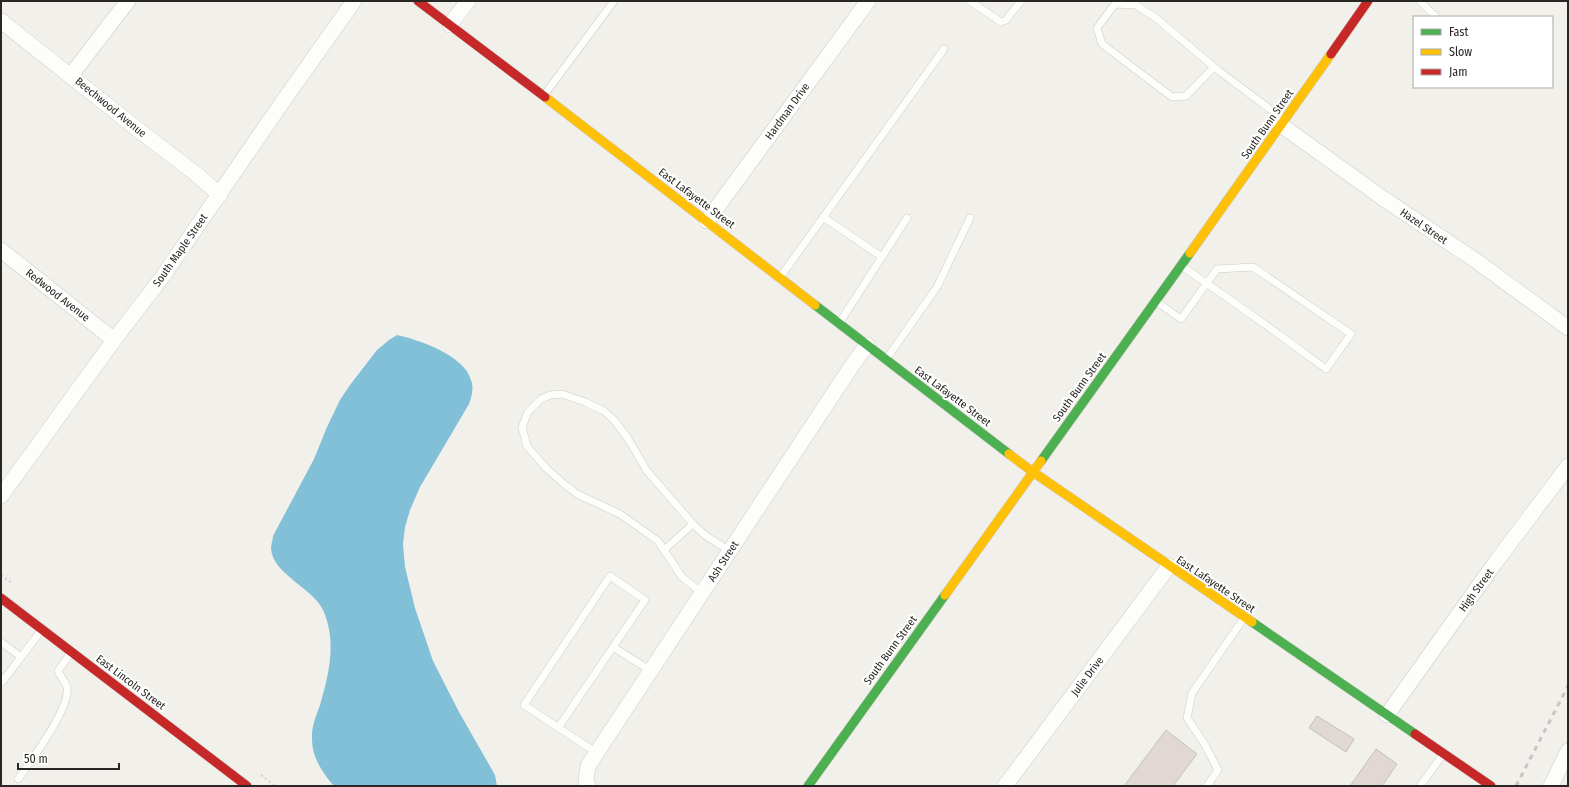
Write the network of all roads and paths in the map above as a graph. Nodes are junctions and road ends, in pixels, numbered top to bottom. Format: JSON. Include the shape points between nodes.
{"nodes":[{"id":1,"x":128,"y":1,"type":"edge"},
{"id":2,"x":354,"y":1,"type":"edge"},
{"id":3,"x":418,"y":1,"type":"edge"},
{"id":4,"x":468,"y":1,"type":"edge"},
{"id":5,"x":614,"y":1,"type":"edge"},
{"id":6,"x":868,"y":1,"type":"edge"},
{"id":7,"x":970,"y":1,"type":"edge"},
{"id":8,"x":1021,"y":1,"type":"edge"},
{"id":9,"x":1368,"y":1,"type":"edge"},
{"id":10,"x":1420,"y":1,"type":"edge"},
{"id":11,"x":1435,"y":16,"type":"edge"},
{"id":12,"x":1,"y":21,"type":"edge"},
{"id":13,"x":450,"y":25,"type":"junction"},
{"id":14,"x":944,"y":49,"type":"dead end"},
{"id":15,"x":1214,"y":67,"type":"junction"},
{"id":16,"x":70,"y":75,"type":"junction"},
{"id":17,"x":544,"y":96,"type":"junction"},
{"id":18,"x":1282,"y":122,"type":"junction"},
{"id":19,"x":220,"y":195,"type":"junction"},
{"id":20,"x":823,"y":217,"type":"junction"},
{"id":21,"x":907,"y":218,"type":"dead end"},
{"id":22,"x":970,"y":218,"type":"dead end"},
{"id":23,"x":707,"y":221,"type":"junction"},
{"id":24,"x":1,"y":250,"type":"edge"},
{"id":25,"x":882,"y":257,"type":"junction"},
{"id":26,"x":1181,"y":265,"type":"junction"},
{"id":27,"x":780,"y":278,"type":"junction"},
{"id":28,"x":1207,"y":283,"type":"junction"},
{"id":29,"x":1155,"y":301,"type":"junction"},
{"id":30,"x":839,"y":323,"type":"junction"},
{"id":31,"x":1568,"y":328,"type":"edge"},
{"id":32,"x":114,"y":340,"type":"junction"},
{"id":33,"x":867,"y":345,"type":"junction"},
{"id":34,"x":886,"y":360,"type":"junction"},
{"id":35,"x":1568,"y":466,"type":"edge"},
{"id":36,"x":1033,"y":472,"type":"junction"},
{"id":37,"x":1,"y":496,"type":"edge"},
{"id":38,"x":692,"y":524,"type":"junction"},
{"id":39,"x":664,"y":550,"type":"junction"},
{"id":40,"x":730,"y":551,"type":"junction"},
{"id":41,"x":1169,"y":566,"type":"junction"},
{"id":42,"x":702,"y":593,"type":"junction"},
{"id":43,"x":1,"y":598,"type":"edge"},
{"id":44,"x":1244,"y":617,"type":"junction"},
{"id":45,"x":42,"y":629,"type":"junction"},
{"id":46,"x":1,"y":642,"type":"edge"},
{"id":47,"x":613,"y":647,"type":"junction"},
{"id":48,"x":72,"y":652,"type":"junction"},
{"id":49,"x":21,"y":657,"type":"junction"},
{"id":50,"x":651,"y":671,"type":"junction"},
{"id":51,"x":1,"y":682,"type":"edge"},
{"id":52,"x":1387,"y":715,"type":"junction"},
{"id":53,"x":558,"y":728,"type":"junction"},
{"id":54,"x":1568,"y":751,"type":"edge"},
{"id":55,"x":597,"y":753,"type":"junction"},
{"id":56,"x":1444,"y":754,"type":"junction"},
{"id":57,"x":18,"y":779,"type":"dead end"},
{"id":58,"x":587,"y":783,"type":"edge"},
{"id":59,"x":247,"y":786,"type":"edge"},
{"id":60,"x":808,"y":786,"type":"edge"},
{"id":61,"x":1006,"y":786,"type":"edge"},
{"id":62,"x":1207,"y":786,"type":"edge"},
{"id":63,"x":1420,"y":786,"type":"edge"},
{"id":64,"x":1491,"y":786,"type":"edge"},
{"id":65,"x":1551,"y":786,"type":"edge"}],
"edges":[{"from":1,"to":16,"type":"street"},
{"from":2,"to":19,"type":"street","name":"South Maple Street"},
{"from":3,"to":13,"type":"street","name":"East Lafayette Street"},
{"from":4,"to":13,"type":"street"},
{"from":5,"to":17,"type":"lane"},
{"from":6,"to":23,"type":"street","name":"Hardman Drive"},
{"from":7,"to":8,"type":"lane","via":[[1002,22]]},
{"from":9,"to":18,"type":"street","name":"South Bunn Street"},
{"from":10,"to":11,"type":"lane"},
{"from":12,"to":16,"type":"street","name":"Beechwood Avenue"},
{"from":13,"to":17,"type":"street","name":"East Lafayette Street"},
{"from":14,"to":20,"type":"lane"},
{"from":15,"to":15,"type":"lane","via":[[1156,18],[1136,5],[1115,4],[1097,28],[1102,44],[1172,97],[1186,96]]},
{"from":15,"to":18,"type":"lane"},
{"from":16,"to":19,"type":"street","name":"Beechwood Avenue","via":[[195,172]]},
{"from":17,"to":23,"type":"street","name":"East Lafayette Street"},
{"from":18,"to":26,"type":"street","name":"South Bunn Street"},
{"from":18,"to":31,"type":"street","name":"Hazel Street","via":[[1384,199],[1475,260]]},
{"from":19,"to":32,"type":"street","name":"South Maple Street"},
{"from":20,"to":25,"type":"lane"},
{"from":20,"to":27,"type":"lane"},
{"from":21,"to":25,"type":"lane"},
{"from":22,"to":34,"type":"lane","via":[[937,287]]},
{"from":23,"to":27,"type":"street","name":"East Lafayette Street"},
{"from":24,"to":32,"type":"street","name":"Redwood Avenue"},
{"from":25,"to":30,"type":"lane"},
{"from":26,"to":28,"type":"lane"},
{"from":26,"to":29,"type":"street","name":"South Bunn Street"},
{"from":27,"to":30,"type":"street","name":"East Lafayette Street"},
{"from":28,"to":28,"type":"lane","via":[[1326,369],[1351,334],[1253,268],[1217,269]]},
{"from":28,"to":29,"type":"lane","via":[[1181,319]]},
{"from":29,"to":36,"type":"street","name":"South Bunn Street"},
{"from":30,"to":33,"type":"street","name":"East Lafayette Street"},
{"from":32,"to":37,"type":"street","name":"South Maple Street"},
{"from":33,"to":34,"type":"street","name":"East Lafayette Street"},
{"from":33,"to":40,"type":"street","name":"Ash Street"},
{"from":34,"to":36,"type":"street","name":"East Lafayette Street"},
{"from":35,"to":52,"type":"street","name":"High Street","via":[[1495,563]]},
{"from":36,"to":41,"type":"street","name":"East Lafayette Street"},
{"from":36,"to":60,"type":"street","name":"South Bunn Street"},
{"from":38,"to":39,"type":"lane"},
{"from":38,"to":39,"type":"lane","via":[[647,471],[627,437],[604,411],[562,394],[541,399],[528,412],[522,427],[527,446],[546,468],[577,494],[620,514],[658,541]]},
{"from":38,"to":40,"type":"lane"},
{"from":39,"to":42,"type":"lane","via":[[682,577]]},
{"from":40,"to":42,"type":"street","name":"Ash Street"},
{"from":41,"to":44,"type":"street","name":"East Lafayette Street"},
{"from":41,"to":61,"type":"street","name":"Julie Drive"},
{"from":42,"to":50,"type":"street","name":"Ash Street"},
{"from":43,"to":45,"type":"street","name":"East Lincoln Street"},
{"from":44,"to":52,"type":"street","name":"East Lafayette Street"},
{"from":44,"to":62,"type":"lane","via":[[1192,694],[1187,718],[1218,770]]},
{"from":45,"to":48,"type":"street","name":"East Lincoln Street"},
{"from":45,"to":49,"type":"lane"},
{"from":46,"to":49,"type":"lane"},
{"from":47,"to":50,"type":"lane"},
{"from":47,"to":53,"type":"lane"},
{"from":47,"to":53,"type":"lane","via":[[645,600],[610,576],[524,705]]},
{"from":48,"to":57,"type":"lane","via":[[58,671],[67,688],[64,705],[50,732]]},
{"from":48,"to":59,"type":"street","name":"East Lincoln Street"},
{"from":49,"to":51,"type":"lane"},
{"from":50,"to":55,"type":"street","name":"Ash Street"},
{"from":52,"to":56,"type":"street","name":"East Lafayette Street"},
{"from":53,"to":55,"type":"lane"},
{"from":54,"to":65,"type":"street"},
{"from":55,"to":58,"type":"street","name":"Ash Street","via":[[588,766]]},
{"from":56,"to":63,"type":"lane"},
{"from":56,"to":64,"type":"street","name":"East Lafayette Street"}]}
